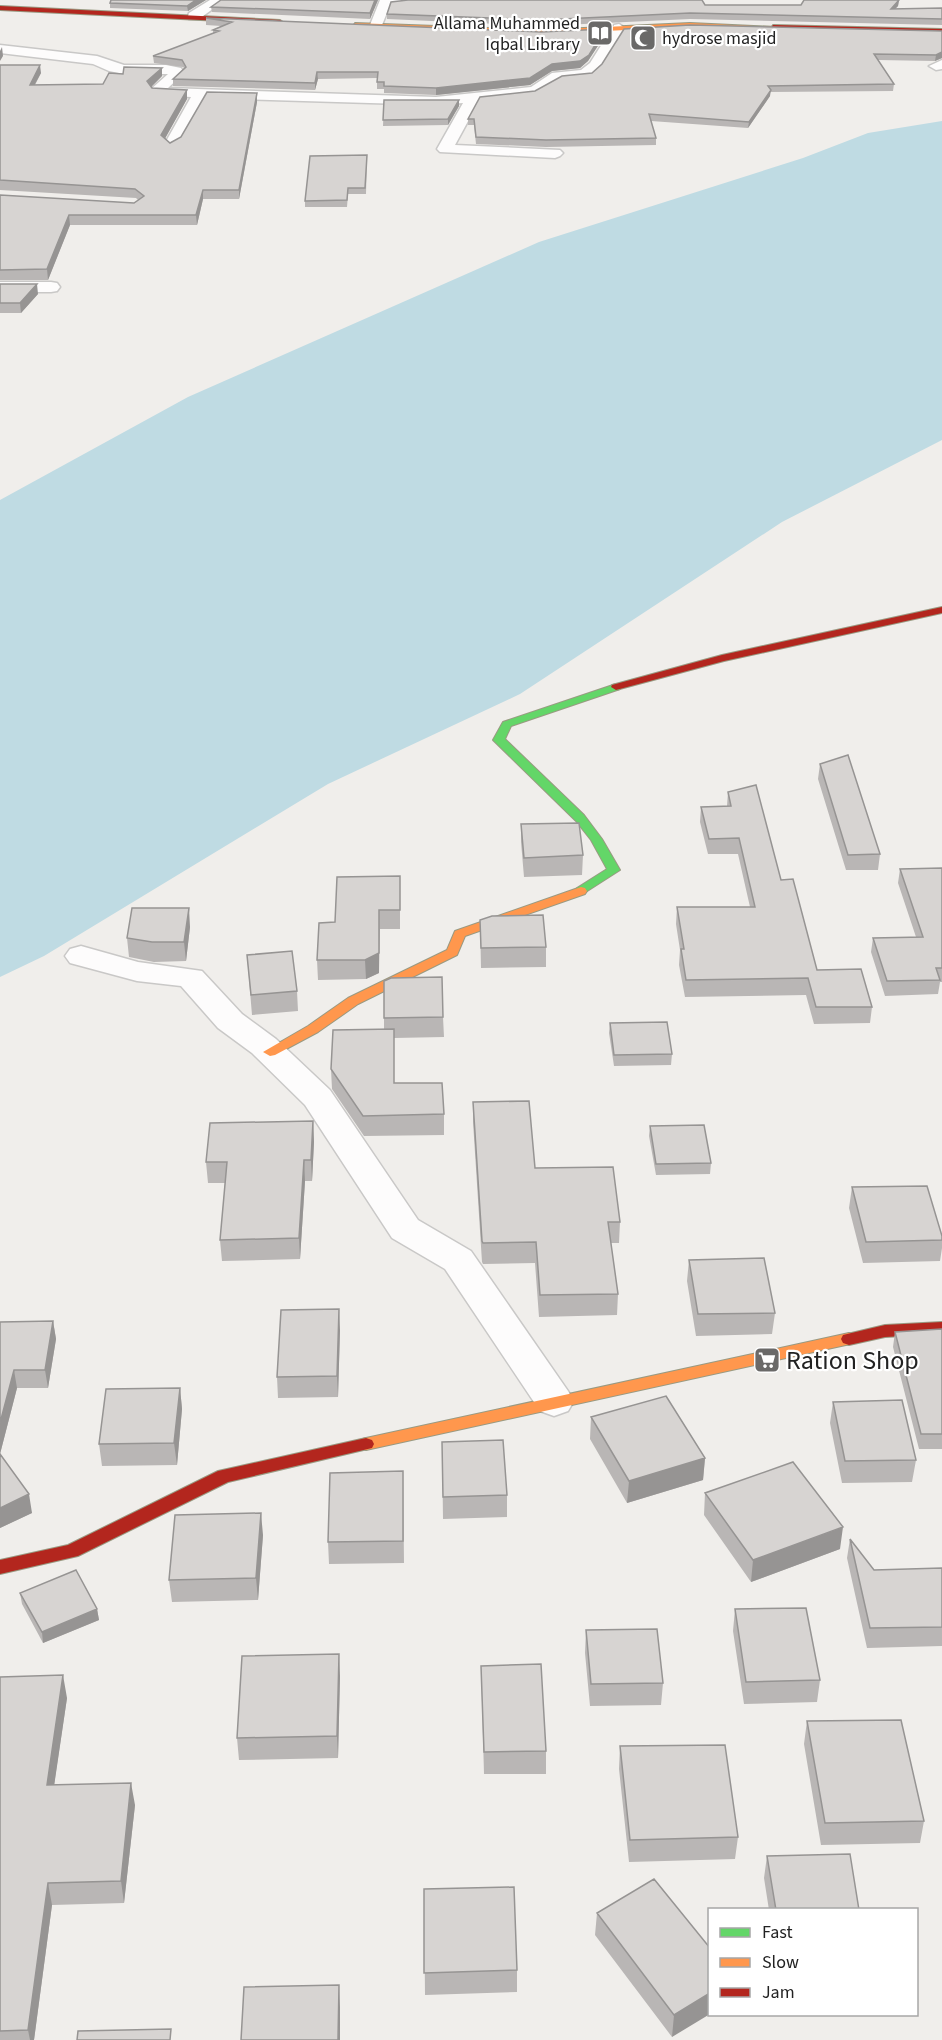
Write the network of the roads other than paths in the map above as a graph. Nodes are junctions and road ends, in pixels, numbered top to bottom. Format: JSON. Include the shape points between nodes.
{"nodes":[{"id":1,"x":219,"y":0,"type":"edge"},
{"id":2,"x":407,"y":0,"type":"edge"},
{"id":3,"x":0,"y":8,"type":"edge"},
{"id":4,"x":194,"y":16,"type":"junction"},
{"id":5,"x":299,"y":23,"type":"edge"},
{"id":6,"x":340,"y":24,"type":"edge"},
{"id":7,"x":376,"y":25,"type":"junction"},
{"id":8,"x":619,"y":28,"type":"junction"},
{"id":9,"x":942,"y":31,"type":"edge"},
{"id":10,"x":0,"y":49,"type":"edge"},
{"id":11,"x":33,"y":53,"type":"junction"},
{"id":12,"x":17,"y":63,"type":"edge"},
{"id":13,"x":115,"y":68,"type":"junction"},
{"id":14,"x":95,"y":80,"type":"dead end"},
{"id":15,"x":200,"y":95,"type":"junction"},
{"id":16,"x":473,"y":98,"type":"junction"},
{"id":17,"x":171,"y":145,"type":"edge"},
{"id":18,"x":555,"y":153,"type":"edge"},
{"id":19,"x":0,"y":287,"type":"edge"},
{"id":20,"x":51,"y":287,"type":"dead end"},
{"id":21,"x":942,"y":610,"type":"edge"},
{"id":22,"x":81,"y":956,"type":"dead end"},
{"id":23,"x":270,"y":1052,"type":"junction"},
{"id":24,"x":942,"y":1328,"type":"edge"},
{"id":25,"x":554,"y":1401,"type":"junction"},
{"id":26,"x":0,"y":1567,"type":"edge"}],
"edges":[{"from":1,"to":4,"type":"street"},
{"from":2,"to":7,"type":"street","via":[[385,2]]},
{"from":3,"to":4,"type":"street"},
{"from":4,"to":5,"type":"street"},
{"from":6,"to":7,"type":"street"},
{"from":7,"to":8,"type":"street","via":[[541,32]]},
{"from":8,"to":9,"type":"street","via":[[690,25]]},
{"from":8,"to":16,"type":"street","via":[[595,66],[585,74],[558,76],[535,91]]},
{"from":10,"to":11,"type":"street"},
{"from":11,"to":12,"type":"street"},
{"from":11,"to":13,"type":"street","via":[[97,60]]},
{"from":13,"to":14,"type":"street"},
{"from":13,"to":15,"type":"street","via":[[176,72],[156,91]]},
{"from":15,"to":16,"type":"street","via":[[436,101]]},
{"from":15,"to":17,"type":"street"},
{"from":16,"to":18,"type":"street","via":[[445,149]]},
{"from":19,"to":20,"type":"street"},
{"from":21,"to":23,"type":"street","via":[[633,680],[507,724],[499,740],[575,812],[601,844],[614,870],[593,886],[460,934],[452,952],[352,1001],[313,1029]]},
{"from":22,"to":23,"type":"street","via":[[136,971],[191,978],[230,1021]]},
{"from":23,"to":25,"type":"street","via":[[318,1098],[405,1229],[458,1260]]},
{"from":24,"to":25,"type":"street","via":[[885,1331]]},
{"from":25,"to":26,"type":"street","via":[[224,1476],[72,1551]]}]}
